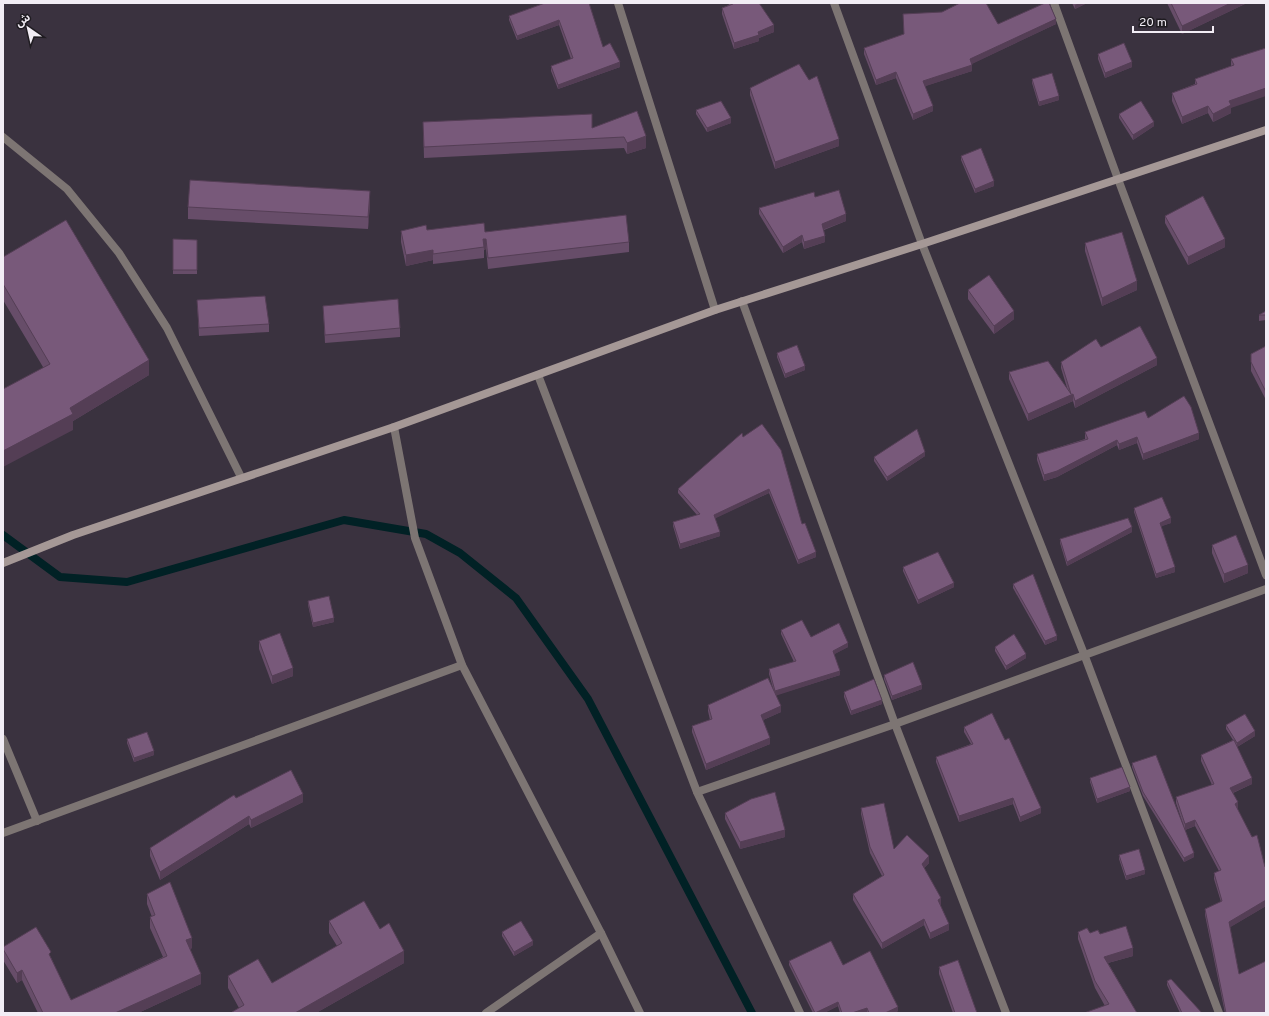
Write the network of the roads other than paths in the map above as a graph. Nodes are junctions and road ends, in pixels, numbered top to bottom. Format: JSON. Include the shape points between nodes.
{"nodes":[{"id":1,"x":618,"y":3,"type":"edge"},
{"id":2,"x":834,"y":3,"type":"edge"},
{"id":3,"x":1054,"y":3,"type":"edge"},
{"id":4,"x":1266,"y":130,"type":"edge"},
{"id":5,"x":3,"y":137,"type":"edge"},
{"id":6,"x":1118,"y":178,"type":"junction"},
{"id":7,"x":922,"y":244,"type":"junction"},
{"id":8,"x":742,"y":301,"type":"junction"},
{"id":9,"x":715,"y":310,"type":"junction"},
{"id":10,"x":538,"y":375,"type":"junction"},
{"id":11,"x":394,"y":427,"type":"junction"},
{"id":12,"x":241,"y":477,"type":"junction"},
{"id":13,"x":3,"y":563,"type":"edge"},
{"id":14,"x":1266,"y":575,"type":"edge"},
{"id":15,"x":1266,"y":589,"type":"edge"},
{"id":16,"x":1084,"y":654,"type":"junction"},
{"id":17,"x":462,"y":665,"type":"junction"},
{"id":18,"x":895,"y":724,"type":"junction"},
{"id":19,"x":3,"y":739,"type":"edge"},
{"id":20,"x":697,"y":792,"type":"junction"},
{"id":21,"x":37,"y":821,"type":"junction"},
{"id":22,"x":3,"y":833,"type":"edge"},
{"id":23,"x":601,"y":934,"type":"junction"},
{"id":24,"x":486,"y":1013,"type":"edge"},
{"id":25,"x":640,"y":1013,"type":"edge"},
{"id":26,"x":800,"y":1013,"type":"edge"},
{"id":27,"x":1006,"y":1013,"type":"edge"},
{"id":28,"x":1219,"y":1013,"type":"edge"}],
"edges":[{"from":1,"to":9,"type":"street"},
{"from":2,"to":7,"type":"street"},
{"from":3,"to":6,"type":"street"},
{"from":4,"to":6,"type":"street"},
{"from":5,"to":12,"type":"street","via":[[67,189],[119,253],[167,328]]},
{"from":6,"to":7,"type":"street"},
{"from":6,"to":14,"type":"street"},
{"from":7,"to":8,"type":"street"},
{"from":7,"to":16,"type":"street"},
{"from":8,"to":9,"type":"street"},
{"from":8,"to":18,"type":"street"},
{"from":9,"to":10,"type":"street"},
{"from":10,"to":11,"type":"street"},
{"from":10,"to":20,"type":"street"},
{"from":11,"to":12,"type":"street"},
{"from":11,"to":17,"type":"street","via":[[415,538]]},
{"from":12,"to":13,"type":"street","via":[[73,535]]},
{"from":15,"to":16,"type":"street"},
{"from":16,"to":18,"type":"street"},
{"from":16,"to":28,"type":"street"},
{"from":17,"to":21,"type":"street"},
{"from":17,"to":23,"type":"street"},
{"from":18,"to":20,"type":"street"},
{"from":18,"to":27,"type":"street"},
{"from":19,"to":21,"type":"street"},
{"from":20,"to":26,"type":"street"},
{"from":21,"to":22,"type":"street"},
{"from":23,"to":24,"type":"street"},
{"from":23,"to":25,"type":"street"}]}
